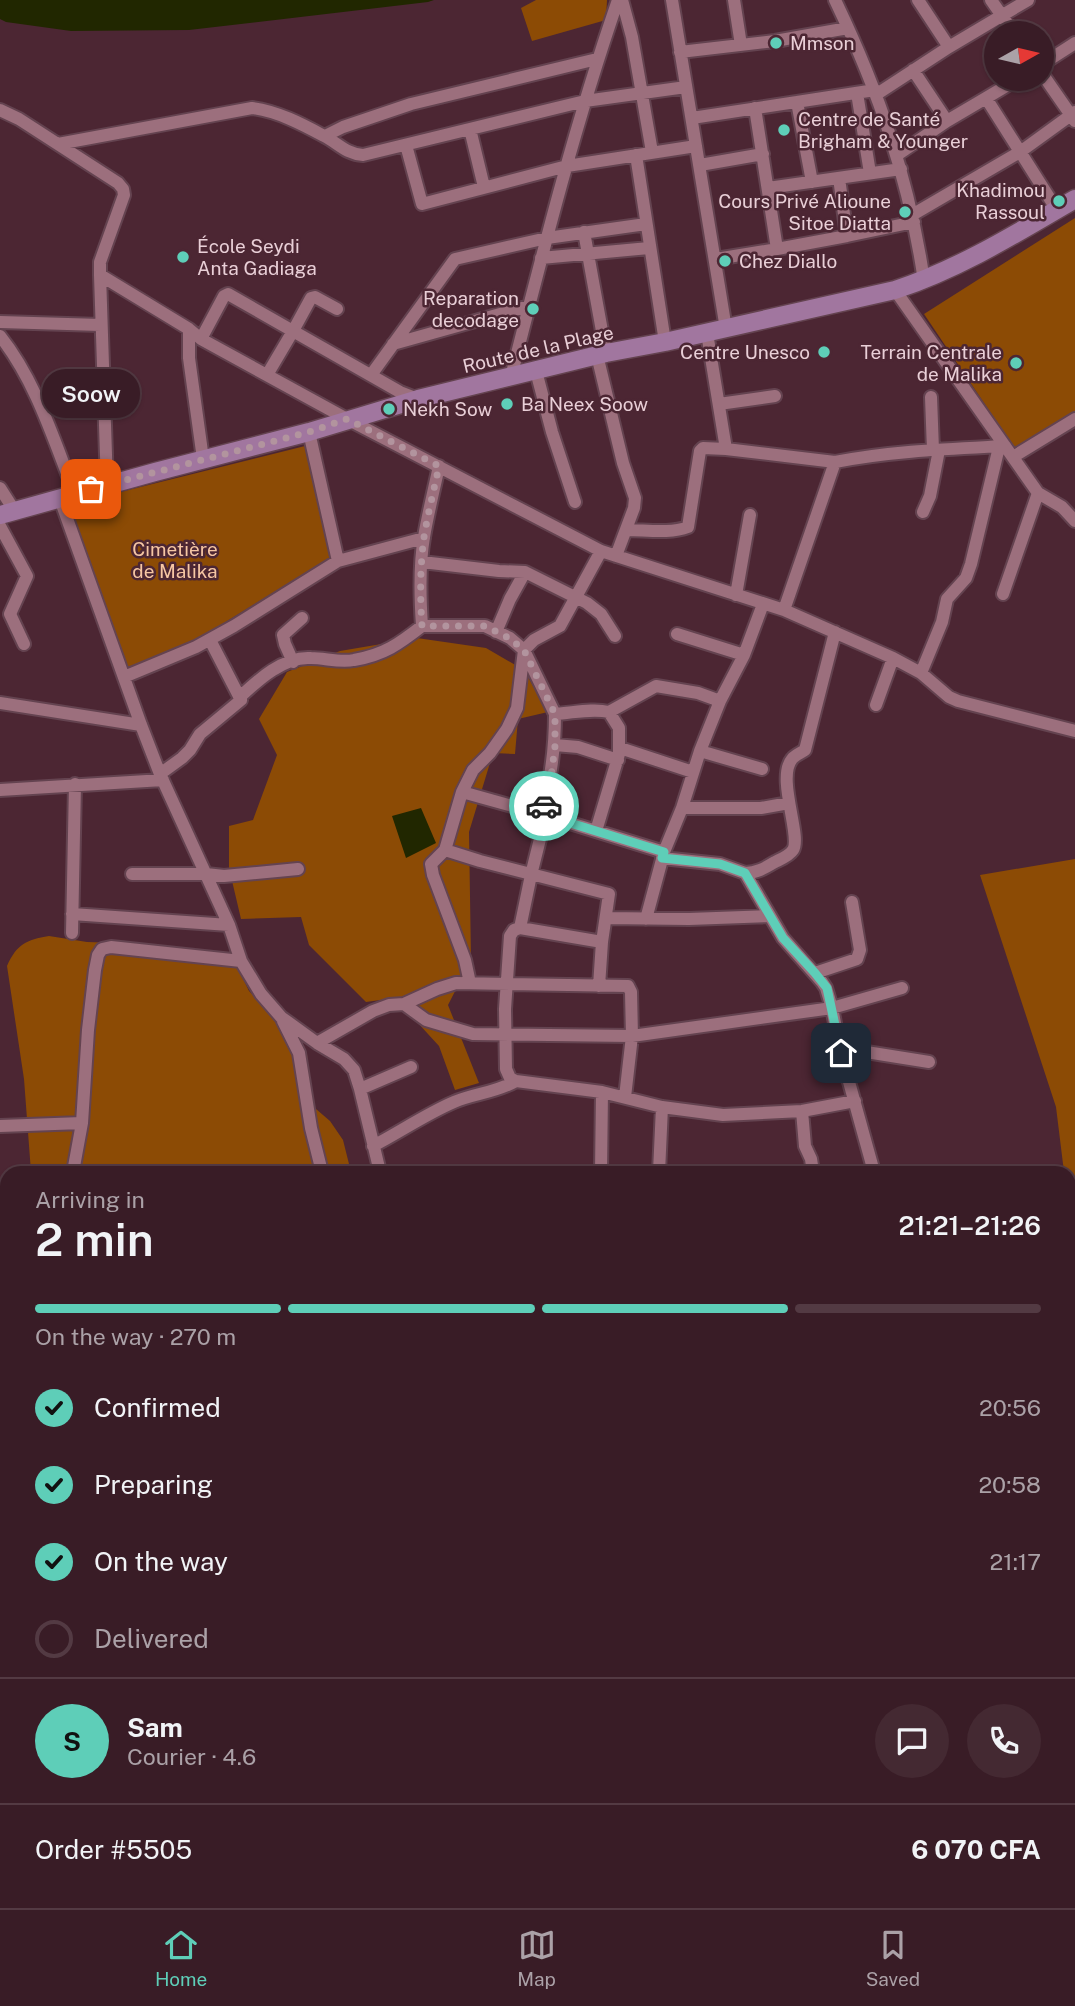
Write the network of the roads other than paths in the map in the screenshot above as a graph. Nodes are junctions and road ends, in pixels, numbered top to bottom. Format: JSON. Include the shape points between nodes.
{"nodes":[{"id":1,"x":620,"y":0,"type":"edge"},
{"id":2,"x":672,"y":0,"type":"edge"},
{"id":3,"x":734,"y":0,"type":"edge"},
{"id":4,"x":835,"y":0,"type":"edge"},
{"id":5,"x":918,"y":0,"type":"edge"},
{"id":6,"x":991,"y":0,"type":"edge"},
{"id":7,"x":1028,"y":0,"type":"edge"},
{"id":8,"x":1002,"y":16,"type":"junction"},
{"id":9,"x":1006,"y":21,"type":"edge"},
{"id":10,"x":848,"y":28,"type":"junction"},
{"id":11,"x":1075,"y":43,"type":"edge"},
{"id":12,"x":741,"y":45,"type":"junction"},
{"id":13,"x":949,"y":47,"type":"junction"},
{"id":14,"x":680,"y":52,"type":"junction"},
{"id":15,"x":1054,"y":57,"type":"edge"},
{"id":16,"x":597,"y":59,"type":"junction"},
{"id":17,"x":913,"y":70,"type":"junction"},
{"id":18,"x":686,"y":87,"type":"junction"},
{"id":19,"x":1054,"y":89,"type":"edge"},
{"id":20,"x":998,"y":91,"type":"edge"},
{"id":21,"x":876,"y":92,"type":"junction"},
{"id":22,"x":641,"y":93,"type":"junction"},
{"id":23,"x":857,"y":93,"type":"junction"},
{"id":24,"x":986,"y":98,"type":"junction"},
{"id":25,"x":585,"y":101,"type":"junction"},
{"id":26,"x":797,"y":102,"type":"junction"},
{"id":27,"x":755,"y":108,"type":"junction"},
{"id":28,"x":1,"y":112,"type":"edge"},
{"id":29,"x":1074,"y":116,"type":"edge"},
{"id":30,"x":692,"y":118,"type":"junction"},
{"id":31,"x":947,"y":121,"type":"junction"},
{"id":32,"x":470,"y":129,"type":"junction"},
{"id":33,"x":325,"y":136,"type":"junction"},
{"id":34,"x":58,"y":144,"type":"junction"},
{"id":35,"x":406,"y":145,"type":"junction"},
{"id":36,"x":696,"y":146,"type":"junction"},
{"id":37,"x":652,"y":152,"type":"junction"},
{"id":38,"x":1020,"y":152,"type":"junction"},
{"id":39,"x":763,"y":154,"type":"junction"},
{"id":40,"x":636,"y":155,"type":"junction"},
{"id":41,"x":897,"y":155,"type":"junction"},
{"id":42,"x":700,"y":165,"type":"junction"},
{"id":43,"x":567,"y":166,"type":"junction"},
{"id":44,"x":901,"y":169,"type":"junction"},
{"id":45,"x":870,"y":173,"type":"junction"},
{"id":46,"x":839,"y":177,"type":"junction"},
{"id":47,"x":812,"y":182,"type":"junction"},
{"id":48,"x":484,"y":187,"type":"junction"},
{"id":49,"x":768,"y":188,"type":"junction"},
{"id":50,"x":1075,"y":200,"type":"edge"},
{"id":51,"x":1057,"y":210,"type":"junction"},
{"id":52,"x":913,"y":218,"type":"junction"},
{"id":53,"x":646,"y":224,"type":"junction"},
{"id":54,"x":584,"y":232,"type":"junction"},
{"id":55,"x":848,"y":236,"type":"junction"},
{"id":56,"x":547,"y":238,"type":"junction"},
{"id":57,"x":649,"y":248,"type":"junction"},
{"id":58,"x":778,"y":249,"type":"junction"},
{"id":59,"x":587,"y":254,"type":"junction"},
{"id":60,"x":541,"y":258,"type":"junction"},
{"id":61,"x":716,"y":259,"type":"junction"},
{"id":62,"x":100,"y":275,"type":"junction"},
{"id":63,"x":924,"y":281,"type":"junction"},
{"id":64,"x":895,"y":290,"type":"junction"},
{"id":65,"x":529,"y":306,"type":"junction"},
{"id":66,"x":337,"y":309,"type":"dead end"},
{"id":67,"x":0,"y":323,"type":"edge"},
{"id":68,"x":101,"y":325,"type":"junction"},
{"id":69,"x":189,"y":329,"type":"junction"},
{"id":70,"x":726,"y":329,"type":"junction"},
{"id":71,"x":293,"y":331,"type":"junction"},
{"id":72,"x":707,"y":333,"type":"junction"},
{"id":73,"x":0,"y":335,"type":"edge"},
{"id":74,"x":201,"y":339,"type":"junction"},
{"id":75,"x":664,"y":342,"type":"junction"},
{"id":76,"x":393,"y":344,"type":"junction"},
{"id":77,"x":602,"y":354,"type":"junction"},
{"id":78,"x":536,"y":371,"type":"junction"},
{"id":79,"x":267,"y":375,"type":"junction"},
{"id":80,"x":371,"y":375,"type":"junction"},
{"id":81,"x":511,"y":377,"type":"junction"},
{"id":82,"x":775,"y":396,"type":"dead end"},
{"id":83,"x":931,"y":397,"type":"dead end"},
{"id":84,"x":418,"y":399,"type":"junction"},
{"id":85,"x":719,"y":404,"type":"junction"},
{"id":86,"x":347,"y":419,"type":"junction"},
{"id":87,"x":1075,"y":419,"type":"edge"},
{"id":88,"x":309,"y":432,"type":"junction"},
{"id":89,"x":726,"y":449,"type":"junction"},
{"id":90,"x":936,"y":450,"type":"junction"},
{"id":91,"x":1006,"y":450,"type":"junction"},
{"id":92,"x":203,"y":459,"type":"junction"},
{"id":93,"x":835,"y":462,"type":"junction"},
{"id":94,"x":439,"y":466,"type":"junction"},
{"id":95,"x":107,"y":485,"type":"junction"},
{"id":96,"x":0,"y":488,"type":"edge"},
{"id":97,"x":1038,"y":493,"type":"junction"},
{"id":98,"x":68,"y":496,"type":"junction"},
{"id":99,"x":1075,"y":498,"type":"edge"},
{"id":100,"x":575,"y":502,"type":"dead end"},
{"id":101,"x":1062,"y":507,"type":"junction"},
{"id":102,"x":923,"y":512,"type":"dead end"},
{"id":103,"x":7,"y":513,"type":"edge"},
{"id":104,"x":750,"y":515,"type":"dead end"},
{"id":105,"x":1075,"y":521,"type":"edge"},
{"id":106,"x":0,"y":526,"type":"edge"},
{"id":107,"x":627,"y":530,"type":"junction"},
{"id":108,"x":424,"y":538,"type":"junction"},
{"id":109,"x":601,"y":551,"type":"junction"},
{"id":110,"x":616,"y":556,"type":"junction"},
{"id":111,"x":338,"y":561,"type":"junction"},
{"id":112,"x":422,"y":562,"type":"junction"},
{"id":113,"x":525,"y":572,"type":"junction"},
{"id":114,"x":1003,"y":594,"type":"dead end"},
{"id":115,"x":736,"y":595,"type":"junction"},
{"id":116,"x":576,"y":597,"type":"junction"},
{"id":117,"x":763,"y":604,"type":"junction"},
{"id":118,"x":784,"y":610,"type":"junction"},
{"id":119,"x":302,"y":618,"type":"dead end"},
{"id":120,"x":422,"y":626,"type":"junction"},
{"id":121,"x":496,"y":632,"type":"junction"},
{"id":122,"x":835,"y":632,"type":"junction"},
{"id":123,"x":677,"y":634,"type":"dead end"},
{"id":124,"x":615,"y":636,"type":"dead end"},
{"id":125,"x":210,"y":640,"type":"junction"},
{"id":126,"x":24,"y":643,"type":"dead end"},
{"id":127,"x":524,"y":650,"type":"junction"},
{"id":128,"x":744,"y":655,"type":"junction"},
{"id":129,"x":893,"y":658,"type":"junction"},
{"id":130,"x":293,"y":662,"type":"junction"},
{"id":131,"x":921,"y":673,"type":"junction"},
{"id":132,"x":124,"y":677,"type":"junction"},
{"id":133,"x":240,"y":697,"type":"junction"},
{"id":134,"x":720,"y":701,"type":"junction"},
{"id":135,"x":0,"y":703,"type":"edge"},
{"id":136,"x":876,"y":705,"type":"dead end"},
{"id":137,"x":609,"y":712,"type":"junction"},
{"id":138,"x":555,"y":714,"type":"junction"},
{"id":139,"x":141,"y":725,"type":"junction"},
{"id":140,"x":1075,"y":732,"type":"edge"},
{"id":141,"x":555,"y":746,"type":"junction"},
{"id":142,"x":700,"y":751,"type":"junction"},
{"id":143,"x":619,"y":754,"type":"junction"},
{"id":144,"x":762,"y":769,"type":"dead end"},
{"id":145,"x":693,"y":772,"type":"junction"},
{"id":146,"x":162,"y":777,"type":"junction"},
{"id":147,"x":75,"y":784,"type":"junction"},
{"id":148,"x":0,"y":789,"type":"edge"},
{"id":149,"x":462,"y":792,"type":"junction"},
{"id":150,"x":789,"y":803,"type":"junction"},
{"id":151,"x":682,"y":808,"type":"junction"},
{"id":152,"x":543,"y":815,"type":"junction"},
{"id":153,"x":596,"y":831,"type":"junction"},
{"id":154,"x":445,"y":850,"type":"junction"},
{"id":155,"x":663,"y":855,"type":"junction"},
{"id":156,"x":298,"y":869,"type":"dead end"},
{"id":157,"x":132,"y":874,"type":"dead end"},
{"id":158,"x":206,"y":874,"type":"junction"},
{"id":159,"x":531,"y":875,"type":"junction"},
{"id":160,"x":750,"y":876,"type":"junction"},
{"id":161,"x":852,"y":902,"type":"dead end"},
{"id":162,"x":72,"y":914,"type":"junction"},
{"id":163,"x":768,"y":916,"type":"junction"},
{"id":164,"x":606,"y":918,"type":"junction"},
{"id":165,"x":646,"y":919,"type":"junction"},
{"id":166,"x":229,"y":925,"type":"junction"},
{"id":167,"x":520,"y":928,"type":"junction"},
{"id":168,"x":72,"y":933,"type":"dead end"},
{"id":169,"x":602,"y":942,"type":"junction"},
{"id":170,"x":241,"y":961,"type":"junction"},
{"id":171,"x":815,"y":973,"type":"junction"},
{"id":172,"x":470,"y":983,"type":"junction"},
{"id":173,"x":506,"y":985,"type":"junction"},
{"id":174,"x":599,"y":986,"type":"junction"},
{"id":175,"x":902,"y":988,"type":"dead end"},
{"id":176,"x":404,"y":1004,"type":"junction"},
{"id":177,"x":832,"y":1008,"type":"junction"},
{"id":178,"x":281,"y":1017,"type":"junction"},
{"id":179,"x":505,"y":1034,"type":"junction"},
{"id":180,"x":632,"y":1036,"type":"junction"},
{"id":181,"x":317,"y":1043,"type":"junction"},
{"id":182,"x":841,"y":1053,"type":"junction"},
{"id":183,"x":929,"y":1062,"type":"dead end"},
{"id":184,"x":411,"y":1067,"type":"dead end"},
{"id":185,"x":516,"y":1081,"type":"junction"},
{"id":186,"x":360,"y":1089,"type":"junction"},
{"id":187,"x":602,"y":1092,"type":"junction"},
{"id":188,"x":625,"y":1097,"type":"junction"},
{"id":189,"x":855,"y":1101,"type":"junction"},
{"id":190,"x":662,"y":1107,"type":"junction"},
{"id":191,"x":802,"y":1111,"type":"junction"},
{"id":192,"x":82,"y":1123,"type":"junction"},
{"id":193,"x":0,"y":1126,"type":"edge"},
{"id":194,"x":373,"y":1146,"type":"junction"},
{"id":195,"x":74,"y":1166,"type":"edge"},
{"id":196,"x":320,"y":1166,"type":"edge"},
{"id":197,"x":378,"y":1166,"type":"edge"},
{"id":198,"x":601,"y":1166,"type":"edge"},
{"id":199,"x":659,"y":1166,"type":"edge"},
{"id":200,"x":812,"y":1166,"type":"edge"},
{"id":201,"x":872,"y":1166,"type":"edge"}],
"edges":[{"from":1,"to":16,"type":"street"},
{"from":1,"to":22,"type":"street","via":[[632,37]]},
{"from":2,"to":14,"type":"street"},
{"from":3,"to":12,"type":"street"},
{"from":4,"to":10,"type":"street"},
{"from":5,"to":13,"type":"street"},
{"from":6,"to":8,"type":"street"},
{"from":7,"to":8,"type":"street"},
{"from":8,"to":9,"type":"street"},
{"from":8,"to":13,"type":"street"},
{"from":10,"to":12,"type":"street"},
{"from":10,"to":21,"type":"street"},
{"from":11,"to":15,"type":"street"},
{"from":12,"to":14,"type":"street"},
{"from":13,"to":17,"type":"street"},
{"from":14,"to":18,"type":"street"},
{"from":16,"to":25,"type":"street"},
{"from":16,"to":33,"type":"street","via":[[411,104]]},
{"from":17,"to":21,"type":"street"},
{"from":17,"to":31,"type":"street"},
{"from":18,"to":22,"type":"street"},
{"from":18,"to":30,"type":"street"},
{"from":19,"to":29,"type":"street"},
{"from":20,"to":24,"type":"street"},
{"from":21,"to":23,"type":"street"},
{"from":21,"to":41,"type":"street"},
{"from":22,"to":25,"type":"street"},
{"from":22,"to":37,"type":"street"},
{"from":23,"to":26,"type":"street"},
{"from":23,"to":45,"type":"street"},
{"from":24,"to":31,"type":"street"},
{"from":24,"to":38,"type":"street"},
{"from":25,"to":32,"type":"street"},
{"from":25,"to":43,"type":"street"},
{"from":26,"to":27,"type":"street"},
{"from":26,"to":47,"type":"street"},
{"from":27,"to":30,"type":"street"},
{"from":27,"to":39,"type":"street"},
{"from":28,"to":34,"type":"street"},
{"from":29,"to":38,"type":"street"},
{"from":30,"to":36,"type":"street"},
{"from":31,"to":41,"type":"street"},
{"from":32,"to":35,"type":"street"},
{"from":32,"to":48,"type":"street"},
{"from":33,"to":34,"type":"street","via":[[252,108]]},
{"from":33,"to":35,"type":"street","via":[[353,155]]},
{"from":34,"to":62,"type":"street","via":[[123,189]]},
{"from":35,"to":48,"type":"street","via":[[422,204]]},
{"from":36,"to":37,"type":"street"},
{"from":36,"to":42,"type":"street"},
{"from":37,"to":40,"type":"street"},
{"from":38,"to":51,"type":"street"},
{"from":38,"to":52,"type":"street"},
{"from":39,"to":42,"type":"street"},
{"from":39,"to":49,"type":"street"},
{"from":40,"to":43,"type":"street"},
{"from":40,"to":53,"type":"street"},
{"from":41,"to":44,"type":"street"},
{"from":42,"to":61,"type":"street"},
{"from":43,"to":48,"type":"street"},
{"from":43,"to":56,"type":"street"},
{"from":44,"to":45,"type":"street"},
{"from":44,"to":52,"type":"street"},
{"from":45,"to":46,"type":"street"},
{"from":46,"to":47,"type":"street"},
{"from":46,"to":55,"type":"street"},
{"from":47,"to":49,"type":"street"},
{"from":49,"to":58,"type":"street"},
{"from":50,"to":51,"type":"main road","name":"Route de la Plage"},
{"from":51,"to":63,"type":"main road","name":"Route de la Plage"},
{"from":52,"to":55,"type":"street"},
{"from":52,"to":63,"type":"street"},
{"from":53,"to":54,"type":"street"},
{"from":53,"to":57,"type":"street"},
{"from":54,"to":56,"type":"street"},
{"from":54,"to":59,"type":"street"},
{"from":55,"to":58,"type":"street"},
{"from":56,"to":60,"type":"street"},
{"from":56,"to":76,"type":"street","via":[[455,259]]},
{"from":57,"to":59,"type":"street"},
{"from":57,"to":75,"type":"street"},
{"from":58,"to":61,"type":"street"},
{"from":59,"to":60,"type":"street"},
{"from":59,"to":77,"type":"street"},
{"from":60,"to":65,"type":"street"},
{"from":61,"to":70,"type":"street"},
{"from":62,"to":68,"type":"street"},
{"from":62,"to":69,"type":"street"},
{"from":63,"to":64,"type":"main road","name":"Route de la Plage"},
{"from":64,"to":70,"type":"main road","name":"Route de la Plage"},
{"from":64,"to":91,"type":"street"},
{"from":65,"to":76,"type":"street"},
{"from":65,"to":81,"type":"street"},
{"from":66,"to":71,"type":"street","via":[[310,298]]},
{"from":67,"to":68,"type":"street"},
{"from":68,"to":95,"type":"street"},
{"from":69,"to":74,"type":"street"},
{"from":69,"to":92,"type":"street"},
{"from":70,"to":72,"type":"main road","name":"Route de la Plage"},
{"from":71,"to":74,"type":"street","via":[[228,294]]},
{"from":71,"to":79,"type":"street"},
{"from":71,"to":80,"type":"street"},
{"from":72,"to":75,"type":"main road","name":"Route de la Plage"},
{"from":72,"to":85,"type":"street"},
{"from":73,"to":98,"type":"street","via":[[39,403]]},
{"from":74,"to":79,"type":"street"},
{"from":75,"to":77,"type":"main road","name":"Route de la Plage"},
{"from":76,"to":80,"type":"street"},
{"from":77,"to":78,"type":"main road","name":"Route de la Plage"},
{"from":77,"to":107,"type":"street","via":[[623,463],[635,498]]},
{"from":78,"to":81,"type":"main road","name":"Route de la Plage"},
{"from":78,"to":100,"type":"street"},
{"from":79,"to":86,"type":"street"},
{"from":80,"to":84,"type":"street"},
{"from":81,"to":84,"type":"main road","name":"Route de la Plage"},
{"from":82,"to":85,"type":"street"},
{"from":83,"to":90,"type":"street"},
{"from":84,"to":86,"type":"main road","name":"Route de la Plage"},
{"from":85,"to":89,"type":"street"},
{"from":86,"to":88,"type":"main road","name":"Route de la Plage"},
{"from":86,"to":94,"type":"street"},
{"from":87,"to":91,"type":"street"},
{"from":88,"to":92,"type":"main road","name":"Route de la Plage"},
{"from":88,"to":111,"type":"street"},
{"from":89,"to":93,"type":"street"},
{"from":89,"to":107,"type":"street","via":[[700,451],[688,527]]},
{"from":90,"to":91,"type":"street"},
{"from":90,"to":93,"type":"street"},
{"from":90,"to":102,"type":"street","via":[[930,496]]},
{"from":91,"to":97,"type":"street"},
{"from":91,"to":131,"type":"street","via":[[966,578],[947,599]]},
{"from":92,"to":95,"type":"main road","name":"Route de la Plage"},
{"from":93,"to":118,"type":"street"},
{"from":94,"to":108,"type":"street"},
{"from":94,"to":109,"type":"street"},
{"from":95,"to":98,"type":"main road","name":"Route de la Plage"},
{"from":96,"to":103,"type":"street"},
{"from":97,"to":101,"type":"street"},
{"from":97,"to":114,"type":"street"},
{"from":98,"to":103,"type":"main road","name":"Route de la Plage"},
{"from":98,"to":132,"type":"street"},
{"from":99,"to":101,"type":"street"},
{"from":101,"to":105,"type":"street"},
{"from":104,"to":115,"type":"street"},
{"from":106,"to":126,"type":"street","via":[[27,576],[10,614]]},
{"from":107,"to":110,"type":"street"},
{"from":108,"to":111,"type":"street"},
{"from":108,"to":112,"type":"street"},
{"from":109,"to":110,"type":"street"},
{"from":109,"to":116,"type":"street"},
{"from":110,"to":115,"type":"street"},
{"from":111,"to":125,"type":"street"},
{"from":112,"to":113,"type":"street"},
{"from":112,"to":120,"type":"street"},
{"from":113,"to":116,"type":"street"},
{"from":113,"to":121,"type":"street"},
{"from":115,"to":117,"type":"street"},
{"from":116,"to":124,"type":"street","via":[[601,614]]},
{"from":116,"to":127,"type":"street","via":[[560,626],[534,639]]},
{"from":117,"to":118,"type":"street"},
{"from":117,"to":128,"type":"street"},
{"from":118,"to":122,"type":"street"},
{"from":119,"to":130,"type":"street","via":[[283,635]]},
{"from":120,"to":121,"type":"street","via":[[485,626]]},
{"from":120,"to":130,"type":"street","via":[[395,648],[371,657],[351,661],[306,657]]},
{"from":121,"to":127,"type":"street"},
{"from":122,"to":129,"type":"street"},
{"from":122,"to":150,"type":"street","via":[[805,750],[788,768]]},
{"from":123,"to":128,"type":"street"},
{"from":125,"to":132,"type":"street"},
{"from":125,"to":133,"type":"street"},
{"from":127,"to":138,"type":"street"},
{"from":127,"to":149,"type":"street","via":[[517,708],[508,729],[473,770]]},
{"from":128,"to":134,"type":"street"},
{"from":129,"to":131,"type":"street"},
{"from":129,"to":136,"type":"street"},
{"from":130,"to":133,"type":"street","via":[[277,667]]},
{"from":131,"to":140,"type":"street","via":[[958,701]]},
{"from":132,"to":139,"type":"street"},
{"from":133,"to":146,"type":"street"},
{"from":134,"to":137,"type":"street","via":[[656,685]]},
{"from":134,"to":142,"type":"street"},
{"from":135,"to":139,"type":"street"},
{"from":137,"to":138,"type":"street"},
{"from":137,"to":143,"type":"street","via":[[619,728]]},
{"from":138,"to":141,"type":"street"},
{"from":139,"to":146,"type":"street"},
{"from":141,"to":143,"type":"street"},
{"from":141,"to":152,"type":"street"},
{"from":142,"to":144,"type":"street"},
{"from":142,"to":145,"type":"street"},
{"from":143,"to":145,"type":"street"},
{"from":143,"to":153,"type":"street"},
{"from":145,"to":151,"type":"street"},
{"from":146,"to":147,"type":"street"},
{"from":146,"to":158,"type":"street"},
{"from":147,"to":148,"type":"street"},
{"from":147,"to":162,"type":"street"},
{"from":149,"to":152,"type":"street"},
{"from":149,"to":154,"type":"street"},
{"from":150,"to":151,"type":"street","via":[[761,808]]},
{"from":150,"to":160,"type":"street","via":[[794,849]]},
{"from":151,"to":155,"type":"street"},
{"from":152,"to":153,"type":"street"},
{"from":152,"to":159,"type":"street"},
{"from":153,"to":155,"type":"street"},
{"from":154,"to":159,"type":"street"},
{"from":154,"to":172,"type":"street","via":[[430,864]]},
{"from":155,"to":160,"type":"street","via":[[720,864]]},
{"from":155,"to":165,"type":"street"},
{"from":156,"to":158,"type":"street"},
{"from":157,"to":158,"type":"street"},
{"from":158,"to":166,"type":"street"},
{"from":159,"to":164,"type":"street","via":[[609,894]]},
{"from":159,"to":167,"type":"street"},
{"from":160,"to":163,"type":"street"},
{"from":161,"to":171,"type":"street","via":[[860,950],[857,959]]},
{"from":162,"to":166,"type":"street"},
{"from":162,"to":168,"type":"street"},
{"from":163,"to":165,"type":"street"},
{"from":163,"to":171,"type":"street"},
{"from":164,"to":165,"type":"street"},
{"from":164,"to":169,"type":"street"},
{"from":166,"to":170,"type":"street"},
{"from":167,"to":169,"type":"street"},
{"from":167,"to":173,"type":"street","via":[[510,936]]},
{"from":169,"to":174,"type":"street"},
{"from":170,"to":178,"type":"street"},
{"from":170,"to":192,"type":"street","via":[[102,949],[97,955],[88,1030]]},
{"from":171,"to":177,"type":"street","via":[[827,988]]},
{"from":172,"to":173,"type":"street"},
{"from":172,"to":176,"type":"street","via":[[437,989]]},
{"from":173,"to":174,"type":"street"},
{"from":173,"to":179,"type":"street"},
{"from":174,"to":180,"type":"street","via":[[630,988]]},
{"from":175,"to":177,"type":"street"},
{"from":176,"to":179,"type":"street","via":[[439,1025],[472,1034]]},
{"from":176,"to":181,"type":"street","via":[[373,1011]]},
{"from":177,"to":180,"type":"street"},
{"from":177,"to":182,"type":"street"},
{"from":178,"to":181,"type":"street"},
{"from":178,"to":196,"type":"street","via":[[299,1053]]},
{"from":179,"to":180,"type":"street"},
{"from":179,"to":185,"type":"street","via":[[506,1069]]},
{"from":180,"to":188,"type":"street"},
{"from":181,"to":186,"type":"street","via":[[344,1059],[354,1070]]},
{"from":182,"to":183,"type":"street","via":[[860,1051]]},
{"from":182,"to":189,"type":"street"},
{"from":184,"to":186,"type":"street"},
{"from":185,"to":187,"type":"street"},
{"from":185,"to":194,"type":"street","via":[[453,1102]]},
{"from":186,"to":194,"type":"street"},
{"from":187,"to":188,"type":"street"},
{"from":187,"to":198,"type":"street"},
{"from":188,"to":190,"type":"street"},
{"from":189,"to":191,"type":"street"},
{"from":189,"to":201,"type":"street"},
{"from":190,"to":191,"type":"street","via":[[723,1115]]},
{"from":190,"to":199,"type":"street"},
{"from":191,"to":200,"type":"street"},
{"from":192,"to":193,"type":"street"},
{"from":192,"to":195,"type":"street"},
{"from":194,"to":197,"type":"street"}]}
